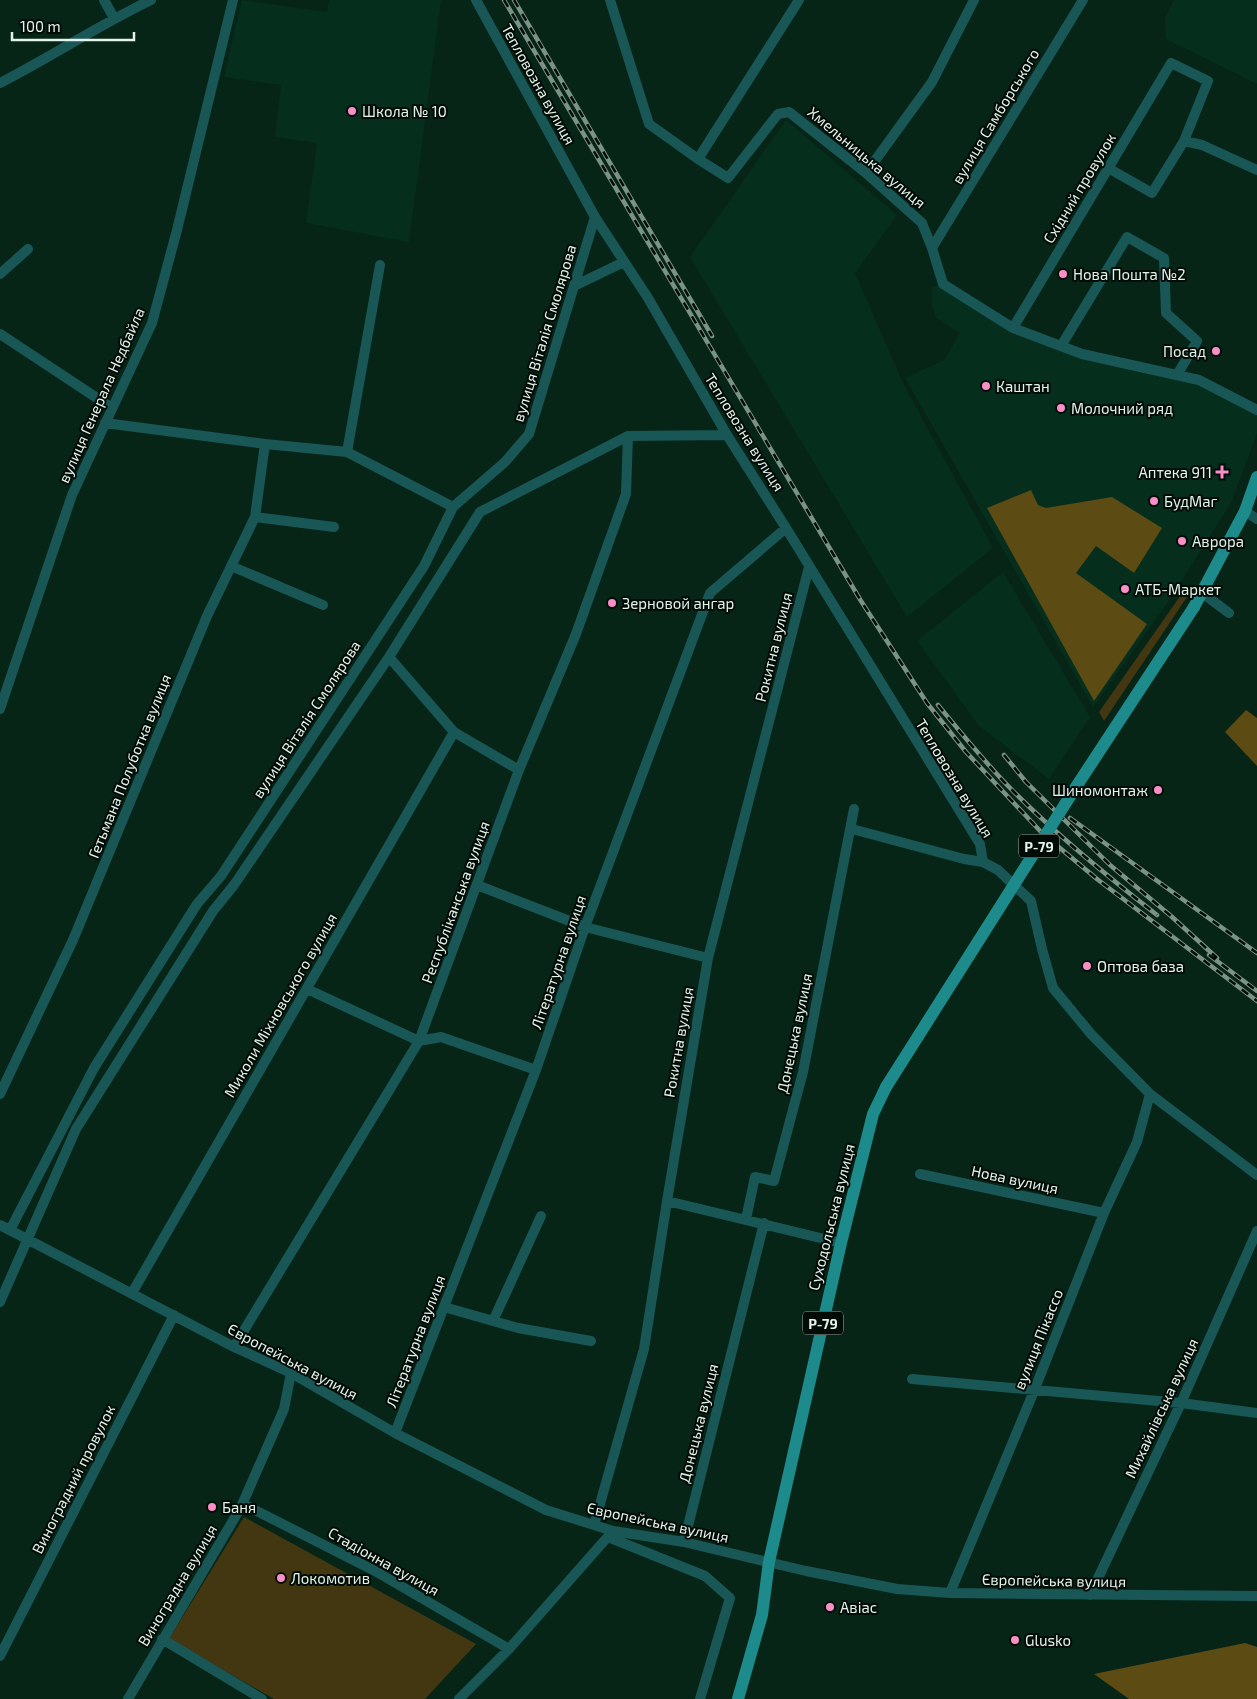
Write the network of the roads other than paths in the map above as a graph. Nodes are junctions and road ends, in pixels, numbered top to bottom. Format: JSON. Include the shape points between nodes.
{"nodes":[{"id":1,"x":104,"y":0,"type":"edge"},
{"id":2,"x":151,"y":0,"type":"edge"},
{"id":3,"x":233,"y":0,"type":"edge"},
{"id":4,"x":476,"y":0,"type":"edge"},
{"id":5,"x":610,"y":0,"type":"edge"},
{"id":6,"x":800,"y":0,"type":"edge"},
{"id":7,"x":974,"y":0,"type":"edge"},
{"id":8,"x":1083,"y":0,"type":"edge"},
{"id":9,"x":114,"y":18,"type":"junction"},
{"id":10,"x":0,"y":83,"type":"edge"},
{"id":11,"x":1184,"y":141,"type":"junction"},
{"id":12,"x":698,"y":159,"type":"junction"},
{"id":13,"x":1108,"y":168,"type":"junction"},
{"id":14,"x":1257,"y":170,"type":"edge"},
{"id":15,"x":866,"y":172,"type":"junction"},
{"id":16,"x":595,"y":217,"type":"junction"},
{"id":17,"x":932,"y":248,"type":"junction"},
{"id":18,"x":28,"y":249,"type":"dead end"},
{"id":19,"x":624,"y":262,"type":"junction"},
{"id":20,"x":380,"y":265,"type":"dead end"},
{"id":21,"x":0,"y":274,"type":"edge"},
{"id":22,"x":574,"y":286,"type":"junction"},
{"id":23,"x":1013,"y":328,"type":"junction"},
{"id":24,"x":0,"y":334,"type":"edge"},
{"id":25,"x":1061,"y":346,"type":"junction"},
{"id":26,"x":1177,"y":375,"type":"junction"},
{"id":27,"x":112,"y":408,"type":"junction"},
{"id":28,"x":1257,"y":410,"type":"edge"},
{"id":29,"x":105,"y":423,"type":"junction"},
{"id":30,"x":727,"y":435,"type":"junction"},
{"id":31,"x":628,"y":436,"type":"junction"},
{"id":32,"x":265,"y":444,"type":"junction"},
{"id":33,"x":347,"y":452,"type":"junction"},
{"id":34,"x":1257,"y":477,"type":"edge"},
{"id":35,"x":453,"y":507,"type":"junction"},
{"id":36,"x":1245,"y":511,"type":"junction"},
{"id":37,"x":255,"y":517,"type":"junction"},
{"id":38,"x":1257,"y":519,"type":"edge"},
{"id":39,"x":334,"y":527,"type":"dead end"},
{"id":40,"x":786,"y":528,"type":"junction"},
{"id":41,"x":231,"y":566,"type":"junction"},
{"id":42,"x":809,"y":567,"type":"junction"},
{"id":43,"x":1201,"y":592,"type":"junction"},
{"id":44,"x":324,"y":605,"type":"dead end"},
{"id":45,"x":1229,"y":614,"type":"dead end"},
{"id":46,"x":389,"y":658,"type":"junction"},
{"id":47,"x":0,"y":709,"type":"edge"},
{"id":48,"x":454,"y":732,"type":"junction"},
{"id":49,"x":519,"y":770,"type":"junction"},
{"id":50,"x":854,"y":809,"type":"dead end"},
{"id":51,"x":852,"y":829,"type":"junction"},
{"id":52,"x":983,"y":862,"type":"junction"},
{"id":53,"x":477,"y":885,"type":"junction"},
{"id":54,"x":585,"y":927,"type":"junction"},
{"id":55,"x":708,"y":958,"type":"junction"},
{"id":56,"x":307,"y":989,"type":"junction"},
{"id":57,"x":420,"y":1041,"type":"junction"},
{"id":58,"x":536,"y":1070,"type":"junction"},
{"id":59,"x":0,"y":1094,"type":"edge"},
{"id":60,"x":1150,"y":1094,"type":"junction"},
{"id":61,"x":920,"y":1174,"type":"dead end"},
{"id":62,"x":1257,"y":1175,"type":"edge"},
{"id":63,"x":667,"y":1201,"type":"junction"},
{"id":64,"x":1104,"y":1213,"type":"junction"},
{"id":65,"x":541,"y":1216,"type":"dead end"},
{"id":66,"x":746,"y":1219,"type":"junction"},
{"id":67,"x":764,"y":1223,"type":"junction"},
{"id":68,"x":0,"y":1225,"type":"edge"},
{"id":69,"x":10,"y":1230,"type":"junction"},
{"id":70,"x":1257,"y":1231,"type":"edge"},
{"id":71,"x":27,"y":1239,"type":"junction"},
{"id":72,"x":841,"y":1243,"type":"junction"},
{"id":73,"x":132,"y":1293,"type":"junction"},
{"id":74,"x":0,"y":1302,"type":"edge"},
{"id":75,"x":444,"y":1307,"type":"junction"},
{"id":76,"x":174,"y":1315,"type":"junction"},
{"id":77,"x":493,"y":1321,"type":"junction"},
{"id":78,"x":591,"y":1341,"type":"dead end"},
{"id":79,"x":234,"y":1347,"type":"junction"},
{"id":80,"x":290,"y":1374,"type":"junction"},
{"id":81,"x":912,"y":1379,"type":"dead end"},
{"id":82,"x":1034,"y":1391,"type":"junction"},
{"id":83,"x":1181,"y":1404,"type":"junction"},
{"id":84,"x":1257,"y":1413,"type":"edge"},
{"id":85,"x":395,"y":1433,"type":"junction"},
{"id":86,"x":243,"y":1504,"type":"junction"},
{"id":87,"x":594,"y":1525,"type":"junction"},
{"id":88,"x":610,"y":1534,"type":"junction"},
{"id":89,"x":684,"y":1542,"type":"junction"},
{"id":90,"x":769,"y":1562,"type":"junction"},
{"id":91,"x":950,"y":1593,"type":"junction"},
{"id":92,"x":1090,"y":1595,"type":"junction"},
{"id":93,"x":1257,"y":1596,"type":"edge"},
{"id":94,"x":162,"y":1639,"type":"junction"},
{"id":95,"x":509,"y":1648,"type":"junction"},
{"id":96,"x":0,"y":1656,"type":"edge"},
{"id":97,"x":128,"y":1699,"type":"edge"},
{"id":98,"x":262,"y":1699,"type":"edge"},
{"id":99,"x":459,"y":1699,"type":"edge"},
{"id":100,"x":700,"y":1699,"type":"edge"},
{"id":101,"x":738,"y":1699,"type":"edge"}],
"edges":[{"from":1,"to":9,"type":"street"},
{"from":2,"to":9,"type":"street"},
{"from":3,"to":27,"type":"street","name":"вулиця Генерала Недбайла","via":[[152,323]]},
{"from":4,"to":16,"type":"street","name":"Тепловозна вулиця"},
{"from":5,"to":12,"type":"street","via":[[649,124]]},
{"from":6,"to":12,"type":"street"},
{"from":7,"to":15,"type":"street","via":[[932,82]]},
{"from":8,"to":17,"type":"street","name":"вулиця Самборського"},
{"from":9,"to":10,"type":"street"},
{"from":11,"to":13,"type":"street","via":[[1152,193]]},
{"from":11,"to":13,"type":"street","name":"Східний провулок","via":[[1208,81],[1171,63]]},
{"from":11,"to":14,"type":"street","via":[[1202,145]]},
{"from":12,"to":15,"type":"street","name":"Хмельницька вулиця","via":[[728,178],[778,114],[789,112]]},
{"from":13,"to":23,"type":"street","name":"Східний провулок"},
{"from":15,"to":17,"type":"street","name":"Хмельницька вулиця","via":[[922,223]]},
{"from":16,"to":19,"type":"street","name":"Тепловозна вулиця"},
{"from":16,"to":22,"type":"street","name":"вулиця Віталія Смолярова"},
{"from":17,"to":23,"type":"street","name":"Хмельницька вулиця","via":[[943,284]]},
{"from":18,"to":21,"type":"street"},
{"from":19,"to":22,"type":"street"},
{"from":19,"to":30,"type":"street","name":"Тепловозна вулиця"},
{"from":20,"to":33,"type":"street"},
{"from":22,"to":35,"type":"street","name":"вулиця Віталія Смолярова","via":[[529,434],[505,462]]},
{"from":23,"to":25,"type":"street","name":"Хмельницька вулиця"},
{"from":24,"to":27,"type":"street"},
{"from":25,"to":26,"type":"street","name":"Хмельницька вулиця","via":[[1082,354]]},
{"from":25,"to":26,"type":"street","via":[[1127,237],[1164,258],[1166,313],[1197,341]]},
{"from":26,"to":28,"type":"street","name":"Хмельницька вулиця","via":[[1198,380]]},
{"from":27,"to":29,"type":"street","name":"вулиця Генерала Недбайла"},
{"from":29,"to":32,"type":"street"},
{"from":29,"to":47,"type":"street","name":"вулиця Генерала Недбайла","via":[[72,495]]},
{"from":30,"to":31,"type":"street"},
{"from":30,"to":40,"type":"street","name":"Тепловозна вулиця"},
{"from":31,"to":46,"type":"street","via":[[480,512]]},
{"from":31,"to":49,"type":"street","name":"Республіканська вулиця","via":[[626,494],[576,634]]},
{"from":32,"to":33,"type":"street"},
{"from":32,"to":37,"type":"street","name":"Гетьмана Полуботка вулиця"},
{"from":33,"to":35,"type":"street"},
{"from":34,"to":36,"type":"main road","number":"Р-79"},
{"from":35,"to":69,"type":"street","name":"вулиця Віталія Смолярова","via":[[424,566],[221,876],[197,904],[94,1068]]},
{"from":36,"to":38,"type":"street"},
{"from":36,"to":43,"type":"main road","number":"Р-79"},
{"from":37,"to":39,"type":"street"},
{"from":37,"to":41,"type":"street","name":"Гетьмана Полуботка вулиця"},
{"from":40,"to":42,"type":"street","name":"Тепловозна вулиця"},
{"from":40,"to":54,"type":"street","name":"Літературна вулиця","via":[[710,594]]},
{"from":41,"to":44,"type":"street"},
{"from":41,"to":59,"type":"street","name":"Гетьмана Полуботка вулиця","via":[[207,616],[73,940]]},
{"from":42,"to":52,"type":"street","name":"Тепловозна вулиця","via":[[980,844]]},
{"from":42,"to":55,"type":"street","name":"Рокитна вулиця"},
{"from":43,"to":45,"type":"street"},
{"from":43,"to":72,"type":"main road","name":"Суходольська вулиця","number":"Р-79","bridge":true,"via":[[886,1087],[873,1114]]},
{"from":46,"to":48,"type":"street"},
{"from":46,"to":71,"type":"street","via":[[213,911],[76,1129]]},
{"from":48,"to":49,"type":"street"},
{"from":48,"to":56,"type":"street","name":"Миколи Міхновського вулиця"},
{"from":49,"to":53,"type":"street","name":"Республіканська вулиця"},
{"from":50,"to":51,"type":"street","name":"Донецька вулиця"},
{"from":51,"to":52,"type":"street"},
{"from":51,"to":66,"type":"street","name":"Донецька вулиця","via":[[803,1072],[780,1160],[774,1181],[756,1177]]},
{"from":52,"to":60,"type":"street","name":"Тепловозна вулиця","via":[[998,870],[1031,901],[1053,988],[1091,1034]]},
{"from":53,"to":54,"type":"street"},
{"from":53,"to":57,"type":"street","name":"Республіканська вулиця"},
{"from":54,"to":55,"type":"street"},
{"from":54,"to":58,"type":"street","name":"Літературна вулиця"},
{"from":55,"to":63,"type":"street","name":"Рокитна вулиця"},
{"from":56,"to":57,"type":"street"},
{"from":56,"to":73,"type":"street","name":"Миколи Міхновського вулиця"},
{"from":57,"to":58,"type":"street","via":[[441,1037]]},
{"from":57,"to":79,"type":"street","name":"Республіканська вулиця"},
{"from":58,"to":75,"type":"street","name":"Літературна вулиця"},
{"from":60,"to":62,"type":"street"},
{"from":60,"to":64,"type":"street","name":"вулиця Пікассо","via":[[1137,1142]]},
{"from":61,"to":64,"type":"street","name":"Нова вулиця"},
{"from":63,"to":66,"type":"street"},
{"from":63,"to":87,"type":"street","name":"Рокитна вулиця","via":[[644,1349]]},
{"from":64,"to":82,"type":"street","name":"вулиця Пікассо"},
{"from":65,"to":77,"type":"street"},
{"from":66,"to":67,"type":"street"},
{"from":67,"to":72,"type":"street"},
{"from":67,"to":89,"type":"street","name":"Донецька вулиця"},
{"from":68,"to":69,"type":"street","name":"Європейська вулиця"},
{"from":69,"to":71,"type":"street","name":"Європейська вулиця"},
{"from":70,"to":83,"type":"street","name":"Михайлівська вулиця"},
{"from":71,"to":73,"type":"street","name":"Європейська вулиця"},
{"from":71,"to":74,"type":"street"},
{"from":72,"to":90,"type":"main road","name":"Суходольська вулиця","number":"Р-79"},
{"from":73,"to":76,"type":"street","name":"Європейська вулиця"},
{"from":75,"to":77,"type":"street"},
{"from":75,"to":85,"type":"street","name":"Літературна вулиця"},
{"from":76,"to":79,"type":"street","name":"Європейська вулиця"},
{"from":76,"to":96,"type":"street","name":"Виноградний провулок"},
{"from":77,"to":78,"type":"street"},
{"from":79,"to":80,"type":"street","name":"Європейська вулиця"},
{"from":80,"to":85,"type":"street","name":"Європейська вулиця"},
{"from":80,"to":86,"type":"street","name":"Виноградна вулиця","via":[[284,1409]]},
{"from":81,"to":82,"type":"street"},
{"from":82,"to":83,"type":"street"},
{"from":82,"to":91,"type":"street","name":"вулиця Пікассо"},
{"from":83,"to":84,"type":"street"},
{"from":83,"to":92,"type":"street","name":"Михайлівська вулиця"},
{"from":85,"to":87,"type":"street","name":"Європейська вулиця","via":[[546,1510]]},
{"from":86,"to":94,"type":"street","name":"Виноградна вулиця"},
{"from":86,"to":95,"type":"street","name":"Стадіонна вулиця","via":[[375,1571]]},
{"from":87,"to":88,"type":"street","name":"Європейська вулиця"},
{"from":88,"to":89,"type":"street","name":"Європейська вулиця"},
{"from":88,"to":95,"type":"street"},
{"from":88,"to":100,"type":"street","via":[[705,1576],[730,1598]]},
{"from":89,"to":90,"type":"street","name":"Європейська вулиця"},
{"from":90,"to":91,"type":"street","name":"Європейська вулиця","via":[[897,1589]]},
{"from":90,"to":101,"type":"main road","number":"Р-79","via":[[762,1615]]},
{"from":91,"to":92,"type":"street","name":"Європейська вулиця"},
{"from":92,"to":93,"type":"street","name":"Європейська вулиця"},
{"from":94,"to":97,"type":"street","name":"Виноградна вулиця"},
{"from":94,"to":98,"type":"street"},
{"from":95,"to":99,"type":"street"}]}
